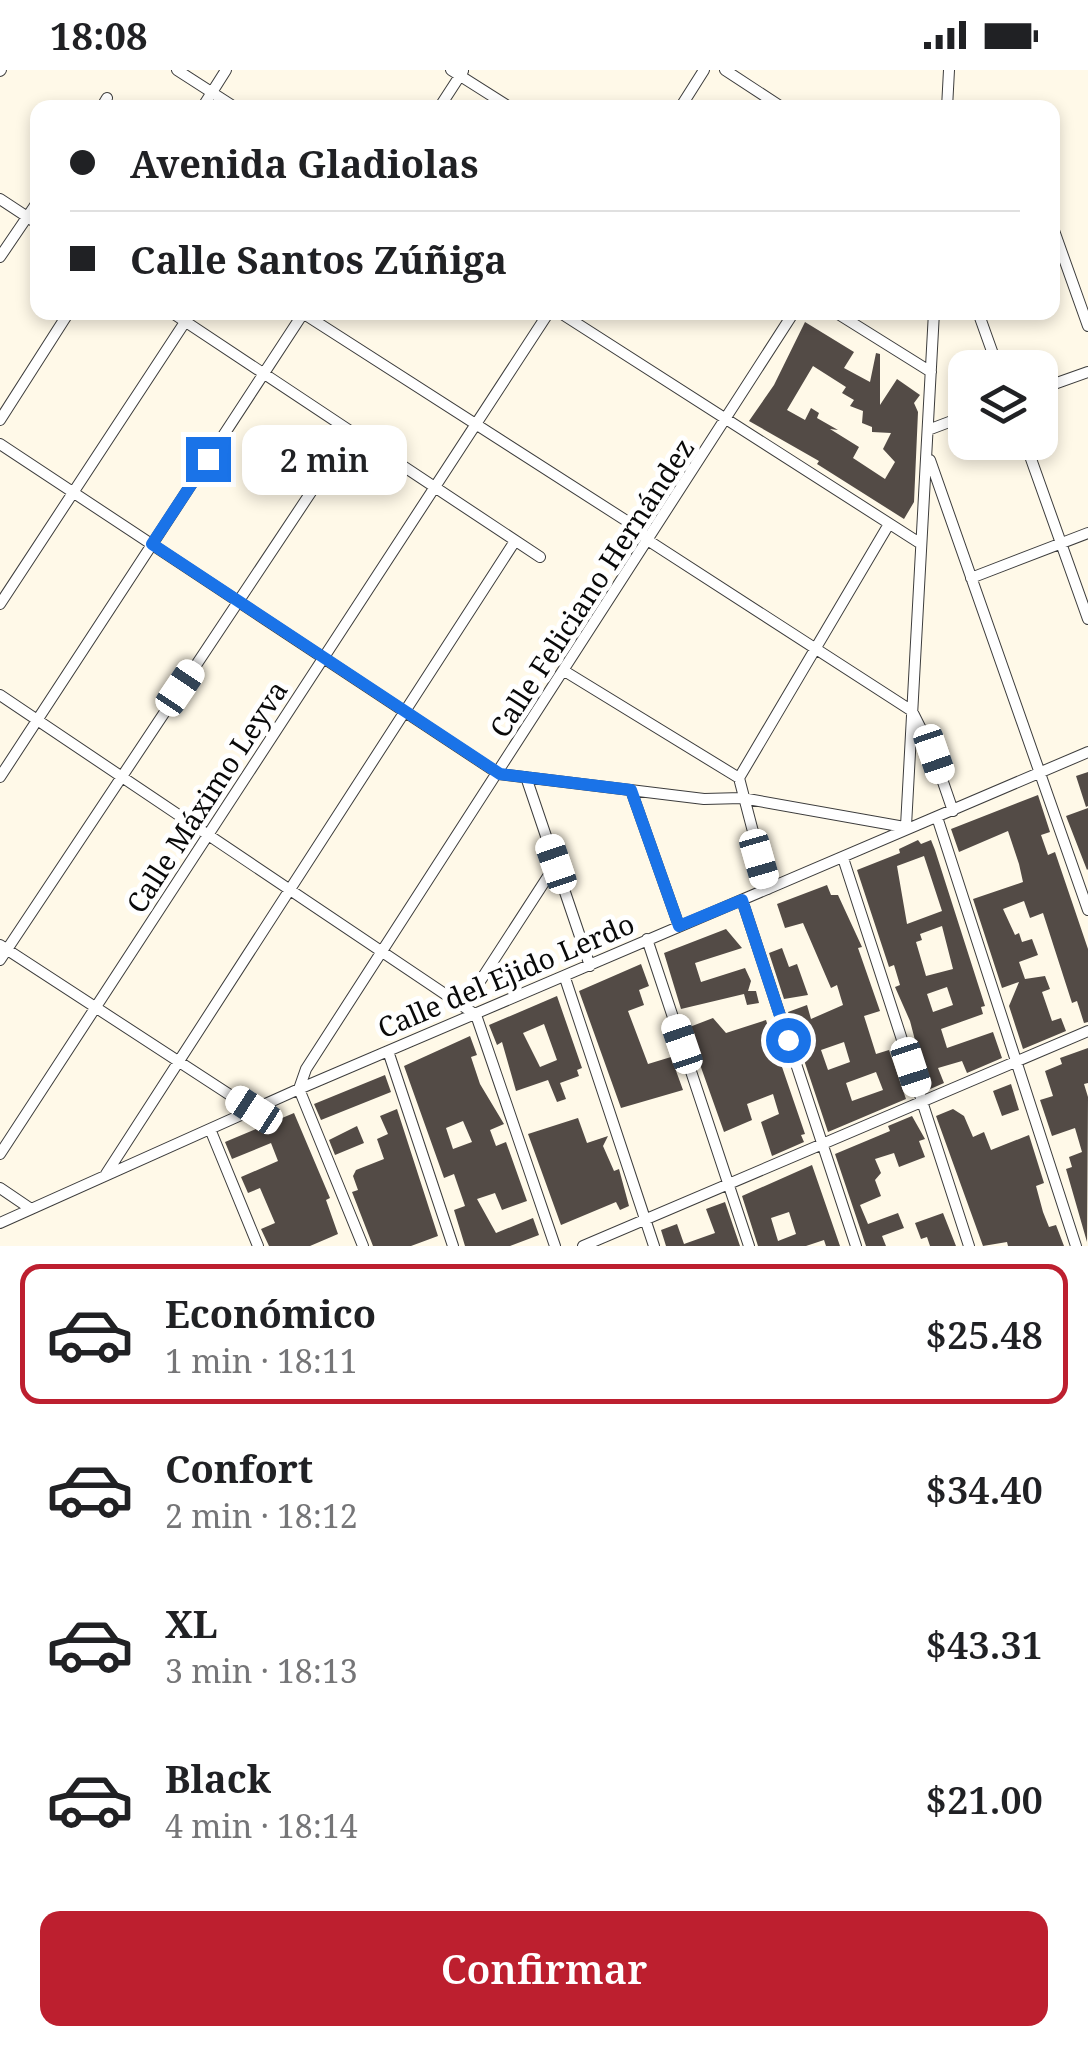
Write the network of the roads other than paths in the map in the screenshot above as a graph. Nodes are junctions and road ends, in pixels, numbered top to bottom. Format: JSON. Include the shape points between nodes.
{"nodes":[{"id":1,"x":177,"y":70,"type":"edge"},
{"id":2,"x":226,"y":70,"type":"edge"},
{"id":3,"x":704,"y":70,"type":"edge"},
{"id":4,"x":725,"y":70,"type":"edge"},
{"id":5,"x":949,"y":70,"type":"edge"},
{"id":6,"x":458,"y":72,"type":"edge"},
{"id":7,"x":212,"y":92,"type":"junction"},
{"id":8,"x":207,"y":100,"type":"edge"},
{"id":9,"x":224,"y":100,"type":"edge"},
{"id":10,"x":442,"y":100,"type":"edge"},
{"id":11,"x":498,"y":100,"type":"edge"},
{"id":12,"x":685,"y":100,"type":"edge"},
{"id":13,"x":771,"y":100,"type":"edge"},
{"id":14,"x":947,"y":100,"type":"edge"},
{"id":15,"x":0,"y":198,"type":"edge"},
{"id":16,"x":30,"y":219,"type":"edge"},
{"id":17,"x":30,"y":222,"type":"edge"},
{"id":18,"x":1060,"y":248,"type":"edge"},
{"id":19,"x":0,"y":257,"type":"edge"},
{"id":20,"x":65,"y":320,"type":"edge"},
{"id":21,"x":182,"y":320,"type":"edge"},
{"id":22,"x":299,"y":320,"type":"edge"},
{"id":23,"x":314,"y":320,"type":"edge"},
{"id":24,"x":544,"y":320,"type":"edge"},
{"id":25,"x":571,"y":320,"type":"edge"},
{"id":26,"x":789,"y":320,"type":"edge"},
{"id":27,"x":848,"y":320,"type":"edge"},
{"id":28,"x":934,"y":320,"type":"edge"},
{"id":29,"x":981,"y":320,"type":"edge"},
{"id":30,"x":185,"y":322,"type":"junction"},
{"id":31,"x":1088,"y":326,"type":"edge"},
{"id":32,"x":992,"y":350,"type":"edge"},
{"id":33,"x":931,"y":372,"type":"junction"},
{"id":34,"x":1088,"y":372,"type":"edge"},
{"id":35,"x":264,"y":374,"type":"junction"},
{"id":36,"x":1058,"y":383,"type":"edge"},
{"id":37,"x":726,"y":419,"type":"junction"},
{"id":38,"x":0,"y":420,"type":"edge"},
{"id":39,"x":948,"y":422,"type":"edge"},
{"id":40,"x":476,"y":424,"type":"junction"},
{"id":41,"x":928,"y":430,"type":"junction"},
{"id":42,"x":351,"y":432,"type":"junction"},
{"id":43,"x":0,"y":444,"type":"edge"},
{"id":44,"x":928,"y":454,"type":"junction"},
{"id":45,"x":1031,"y":460,"type":"edge"},
{"id":46,"x":435,"y":488,"type":"junction"},
{"id":47,"x":73,"y":493,"type":"junction"},
{"id":48,"x":889,"y":524,"type":"junction"},
{"id":49,"x":1088,"y":534,"type":"edge"},
{"id":50,"x":516,"y":541,"type":"junction"},
{"id":51,"x":649,"y":541,"type":"junction"},
{"id":52,"x":918,"y":542,"type":"junction"},
{"id":53,"x":152,"y":544,"type":"junction"},
{"id":54,"x":1061,"y":544,"type":"junction"},
{"id":55,"x":540,"y":557,"type":"dead end"},
{"id":56,"x":971,"y":578,"type":"junction"},
{"id":57,"x":238,"y":601,"type":"junction"},
{"id":58,"x":0,"y":604,"type":"edge"},
{"id":59,"x":1088,"y":619,"type":"edge"},
{"id":60,"x":814,"y":648,"type":"junction"},
{"id":61,"x":324,"y":656,"type":"junction"},
{"id":62,"x":566,"y":672,"type":"junction"},
{"id":63,"x":0,"y":695,"type":"edge"},
{"id":64,"x":406,"y":710,"type":"junction"},
{"id":65,"x":912,"y":711,"type":"junction"},
{"id":66,"x":38,"y":720,"type":"junction"},
{"id":67,"x":1088,"y":752,"type":"edge"},
{"id":68,"x":1042,"y":772,"type":"junction"},
{"id":69,"x":500,"y":774,"type":"junction"},
{"id":70,"x":122,"y":776,"type":"junction"},
{"id":71,"x":0,"y":777,"type":"edge"},
{"id":72,"x":526,"y":777,"type":"junction"},
{"id":73,"x":739,"y":778,"type":"junction"},
{"id":74,"x":631,"y":790,"type":"junction"},
{"id":75,"x":742,"y":798,"type":"junction"},
{"id":76,"x":953,"y":810,"type":"junction"},
{"id":77,"x":937,"y":817,"type":"junction"},
{"id":78,"x":909,"y":827,"type":"junction"},
{"id":79,"x":208,"y":834,"type":"junction"},
{"id":80,"x":843,"y":858,"type":"junction"},
{"id":81,"x":556,"y":864,"type":"junction"},
{"id":82,"x":290,"y":889,"type":"junction"},
{"id":83,"x":768,"y":889,"type":"junction"},
{"id":84,"x":742,"y":900,"type":"junction"},
{"id":85,"x":1088,"y":910,"type":"edge"},
{"id":86,"x":679,"y":926,"type":"junction"},
{"id":87,"x":646,"y":939,"type":"junction"},
{"id":88,"x":2,"y":951,"type":"edge"},
{"id":89,"x":383,"y":952,"type":"junction"},
{"id":90,"x":590,"y":966,"type":"junction"},
{"id":91,"x":565,"y":978,"type":"junction"},
{"id":92,"x":464,"y":1006,"type":"junction"},
{"id":93,"x":97,"y":1008,"type":"junction"},
{"id":94,"x":476,"y":1015,"type":"junction"},
{"id":95,"x":1088,"y":1031,"type":"edge"},
{"id":96,"x":388,"y":1052,"type":"junction"},
{"id":97,"x":179,"y":1061,"type":"junction"},
{"id":98,"x":1016,"y":1062,"type":"junction"},
{"id":99,"x":298,"y":1089,"type":"junction"},
{"id":100,"x":922,"y":1102,"type":"junction"},
{"id":101,"x":254,"y":1110,"type":"junction"},
{"id":102,"x":210,"y":1129,"type":"junction"},
{"id":103,"x":822,"y":1145,"type":"junction"},
{"id":104,"x":0,"y":1154,"type":"edge"},
{"id":105,"x":104,"y":1176,"type":"junction"},
{"id":106,"x":728,"y":1184,"type":"junction"},
{"id":107,"x":0,"y":1188,"type":"edge"},
{"id":108,"x":31,"y":1209,"type":"junction"},
{"id":109,"x":645,"y":1220,"type":"junction"},
{"id":110,"x":0,"y":1223,"type":"edge"},
{"id":111,"x":258,"y":1246,"type":"edge"},
{"id":112,"x":363,"y":1246,"type":"edge"},
{"id":113,"x":454,"y":1246,"type":"edge"},
{"id":114,"x":555,"y":1246,"type":"edge"},
{"id":115,"x":583,"y":1246,"type":"edge"},
{"id":116,"x":654,"y":1246,"type":"edge"},
{"id":117,"x":749,"y":1246,"type":"edge"},
{"id":118,"x":856,"y":1246,"type":"edge"},
{"id":119,"x":969,"y":1246,"type":"edge"},
{"id":120,"x":1076,"y":1246,"type":"edge"}],
"edges":[{"from":1,"to":7,"type":"street"},
{"from":2,"to":7,"type":"street"},
{"from":3,"to":12,"type":"street"},
{"from":4,"to":13,"type":"street"},
{"from":5,"to":14,"type":"street"},
{"from":6,"to":10,"type":"street"},
{"from":6,"to":11,"type":"street"},
{"from":7,"to":8,"type":"street"},
{"from":7,"to":9,"type":"street"},
{"from":15,"to":16,"type":"street"},
{"from":17,"to":19,"type":"street"},
{"from":18,"to":31,"type":"street"},
{"from":20,"to":38,"type":"street"},
{"from":21,"to":30,"type":"street"},
{"from":22,"to":35,"type":"street"},
{"from":23,"to":40,"type":"street"},
{"from":24,"to":40,"type":"street","name":"Calle Máximo Leyva"},
{"from":25,"to":37,"type":"street"},
{"from":26,"to":37,"type":"street","name":"Calle Feliciano Hernández"},
{"from":27,"to":33,"type":"street"},
{"from":28,"to":33,"type":"street"},
{"from":29,"to":32,"type":"street"},
{"from":30,"to":35,"type":"street"},
{"from":30,"to":47,"type":"street"},
{"from":33,"to":41,"type":"street"},
{"from":34,"to":36,"type":"street"},
{"from":35,"to":42,"type":"street"},
{"from":35,"to":53,"type":"street"},
{"from":37,"to":48,"type":"street"},
{"from":37,"to":51,"type":"street","name":"Calle Feliciano Hernández"},
{"from":39,"to":41,"type":"street"},
{"from":40,"to":46,"type":"street","name":"Calle Máximo Leyva"},
{"from":40,"to":51,"type":"street"},
{"from":41,"to":44,"type":"street"},
{"from":42,"to":46,"type":"street"},
{"from":42,"to":57,"type":"street"},
{"from":43,"to":47,"type":"street"},
{"from":44,"to":52,"type":"street"},
{"from":44,"to":56,"type":"street"},
{"from":45,"to":54,"type":"street"},
{"from":46,"to":50,"type":"street"},
{"from":46,"to":61,"type":"street","name":"Calle Máximo Leyva"},
{"from":47,"to":53,"type":"street"},
{"from":47,"to":58,"type":"street"},
{"from":48,"to":52,"type":"street"},
{"from":48,"to":60,"type":"street"},
{"from":49,"to":54,"type":"street"},
{"from":50,"to":55,"type":"street"},
{"from":50,"to":64,"type":"street"},
{"from":51,"to":60,"type":"street"},
{"from":51,"to":62,"type":"street","name":"Calle Feliciano Hernández"},
{"from":52,"to":65,"type":"street"},
{"from":53,"to":57,"type":"street"},
{"from":53,"to":66,"type":"street"},
{"from":54,"to":56,"type":"street"},
{"from":54,"to":59,"type":"street"},
{"from":56,"to":68,"type":"street"},
{"from":57,"to":61,"type":"street"},
{"from":57,"to":70,"type":"street"},
{"from":60,"to":65,"type":"street"},
{"from":60,"to":73,"type":"street"},
{"from":61,"to":64,"type":"street"},
{"from":61,"to":79,"type":"street","name":"Calle Máximo Leyva"},
{"from":62,"to":69,"type":"street","name":"Calle Feliciano Hernández"},
{"from":62,"to":73,"type":"street"},
{"from":63,"to":66,"type":"street"},
{"from":64,"to":69,"type":"street"},
{"from":64,"to":82,"type":"street"},
{"from":65,"to":76,"type":"street"},
{"from":65,"to":78,"type":"street"},
{"from":66,"to":70,"type":"street"},
{"from":66,"to":71,"type":"street"},
{"from":67,"to":68,"type":"street","name":"Calle del Ejido Lerdo"},
{"from":68,"to":76,"type":"street","name":"Calle del Ejido Lerdo"},
{"from":68,"to":85,"type":"street"},
{"from":69,"to":72,"type":"street"},
{"from":69,"to":89,"type":"street","name":"Calle Feliciano Hernández"},
{"from":70,"to":79,"type":"street"},
{"from":70,"to":88,"type":"street"},
{"from":72,"to":74,"type":"street"},
{"from":72,"to":81,"type":"street"},
{"from":73,"to":75,"type":"street"},
{"from":74,"to":75,"type":"street"},
{"from":74,"to":86,"type":"street"},
{"from":75,"to":78,"type":"street"},
{"from":75,"to":83,"type":"street"},
{"from":76,"to":77,"type":"street","name":"Calle del Ejido Lerdo"},
{"from":77,"to":78,"type":"street","name":"Calle del Ejido Lerdo"},
{"from":77,"to":98,"type":"street"},
{"from":78,"to":80,"type":"street","name":"Calle del Ejido Lerdo"},
{"from":79,"to":82,"type":"street"},
{"from":79,"to":93,"type":"street","name":"Calle Máximo Leyva"},
{"from":80,"to":83,"type":"street","name":"Calle del Ejido Lerdo"},
{"from":80,"to":100,"type":"street"},
{"from":81,"to":90,"type":"street"},
{"from":81,"to":92,"type":"street"},
{"from":82,"to":89,"type":"street"},
{"from":82,"to":97,"type":"street"},
{"from":83,"to":84,"type":"street","name":"Calle del Ejido Lerdo"},
{"from":84,"to":86,"type":"street","name":"Calle del Ejido Lerdo"},
{"from":84,"to":103,"type":"street"},
{"from":86,"to":87,"type":"street","name":"Calle del Ejido Lerdo"},
{"from":87,"to":90,"type":"street","name":"Calle del Ejido Lerdo"},
{"from":87,"to":106,"type":"street"},
{"from":88,"to":93,"type":"street"},
{"from":89,"to":92,"type":"street"},
{"from":89,"to":99,"type":"street","name":"Calle Feliciano Hernández"},
{"from":90,"to":91,"type":"street","name":"Calle del Ejido Lerdo"},
{"from":91,"to":94,"type":"street","name":"Calle del Ejido Lerdo"},
{"from":91,"to":109,"type":"street"},
{"from":92,"to":94,"type":"street"},
{"from":93,"to":97,"type":"street"},
{"from":93,"to":104,"type":"street","name":"Calle Máximo Leyva"},
{"from":94,"to":96,"type":"street","name":"Calle del Ejido Lerdo"},
{"from":94,"to":114,"type":"street"},
{"from":95,"to":98,"type":"street"},
{"from":96,"to":99,"type":"street","name":"Calle del Ejido Lerdo"},
{"from":96,"to":113,"type":"street"},
{"from":97,"to":101,"type":"street"},
{"from":97,"to":105,"type":"street"},
{"from":98,"to":100,"type":"street"},
{"from":98,"to":120,"type":"street"},
{"from":99,"to":101,"type":"street","name":"Calle del Ejido Lerdo"},
{"from":99,"to":112,"type":"street"},
{"from":100,"to":103,"type":"street"},
{"from":100,"to":119,"type":"street"},
{"from":101,"to":102,"type":"street","name":"Calle del Ejido Lerdo"},
{"from":102,"to":105,"type":"street","name":"Calle del Ejido Lerdo"},
{"from":102,"to":111,"type":"street"},
{"from":103,"to":106,"type":"street"},
{"from":103,"to":118,"type":"street"},
{"from":105,"to":108,"type":"street","name":"Calle del Ejido Lerdo"},
{"from":106,"to":109,"type":"street"},
{"from":106,"to":117,"type":"street"},
{"from":107,"to":108,"type":"street"},
{"from":108,"to":110,"type":"street","name":"Calle del Ejido Lerdo"},
{"from":109,"to":115,"type":"street"},
{"from":109,"to":116,"type":"street"}]}
